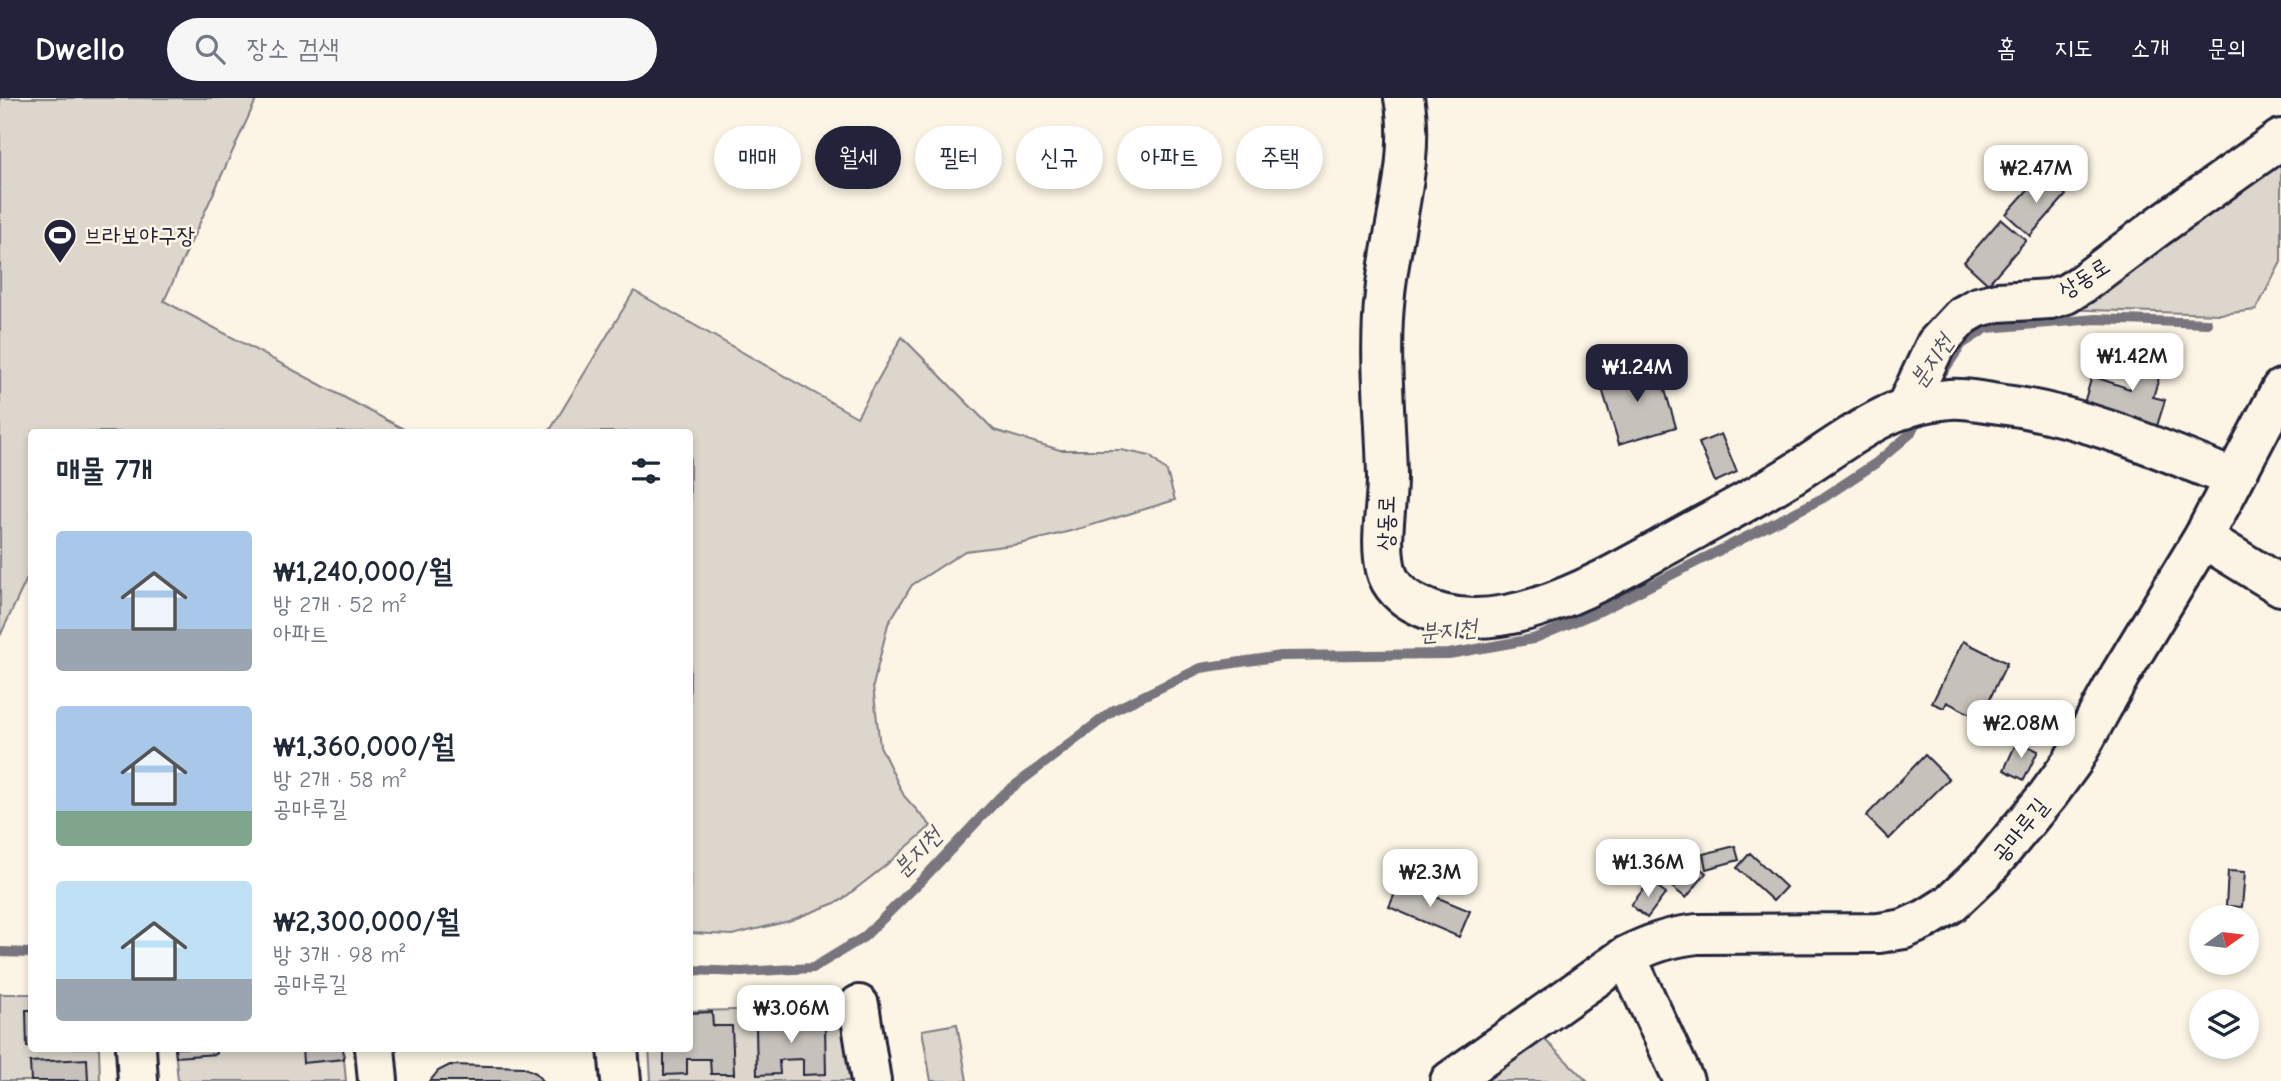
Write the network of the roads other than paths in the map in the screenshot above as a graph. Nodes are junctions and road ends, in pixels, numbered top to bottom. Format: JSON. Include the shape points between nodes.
{"nodes":[{"id":1,"x":1404,"y":98,"type":"edge"},
{"id":2,"x":2281,"y":139,"type":"edge"},
{"id":3,"x":2277,"y":405,"type":"edge"},
{"id":4,"x":1908,"y":408,"type":"junction"},
{"id":5,"x":2234,"y":480,"type":"junction"},
{"id":6,"x":2203,"y":538,"type":"junction"},
{"id":7,"x":2281,"y":586,"type":"edge"},
{"id":8,"x":1626,"y":956,"type":"junction"},
{"id":9,"x":859,"y":1005,"type":"dead end"},
{"id":10,"x":136,"y":1052,"type":"edge"},
{"id":11,"x":375,"y":1052,"type":"edge"},
{"id":12,"x":618,"y":1052,"type":"edge"},
{"id":13,"x":138,"y":1081,"type":"edge"},
{"id":14,"x":378,"y":1081,"type":"edge"},
{"id":15,"x":621,"y":1081,"type":"edge"},
{"id":16,"x":872,"y":1081,"type":"edge"},
{"id":17,"x":1450,"y":1081,"type":"edge"},
{"id":18,"x":1684,"y":1081,"type":"edge"}],
"edges":[{"from":1,"to":4,"type":"street","name":"상동로","via":[[1408,125],[1382,349],[1387,480],[1383,550],[1386,573],[1410,601],[1447,615],[1506,615],[1580,592],[1757,496],[1875,422]]},
{"from":2,"to":4,"type":"street","name":"상동로","via":[[2066,294],[1998,302],[1962,316],[1936,344]]},
{"from":3,"to":5,"type":"street"},
{"from":4,"to":5,"type":"street","name":"상동로","via":[[1951,399],[2054,414]]},
{"from":5,"to":6,"type":"street"},
{"from":6,"to":7,"type":"street"},
{"from":6,"to":8,"type":"street","name":"공마루길","via":[[2072,762],[1986,870],[1950,904],[1903,929],[1879,933],[1697,934],[1651,943]]},
{"from":8,"to":17,"type":"street","name":"공마루길"},
{"from":8,"to":18,"type":"street"},
{"from":9,"to":16,"type":"street"},
{"from":10,"to":13,"type":"street"},
{"from":11,"to":14,"type":"street"},
{"from":12,"to":15,"type":"street"}]}
